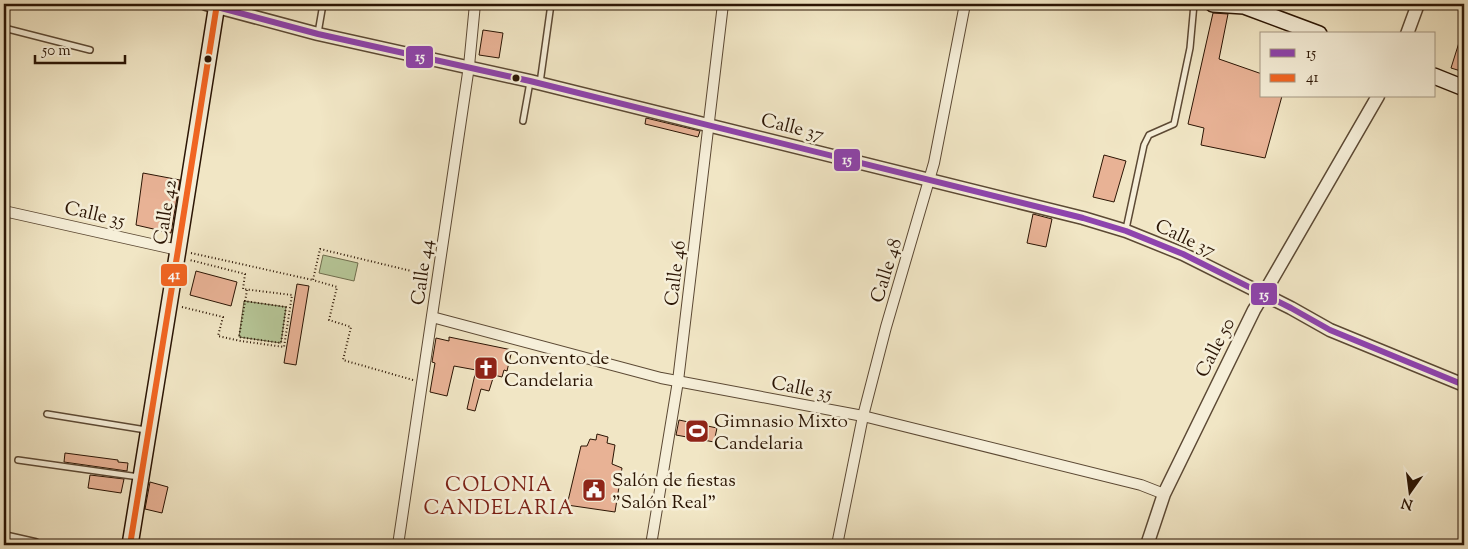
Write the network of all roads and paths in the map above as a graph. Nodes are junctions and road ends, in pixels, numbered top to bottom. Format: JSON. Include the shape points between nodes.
{"nodes":[{"id":1,"x":323,"y":4,"type":"edge"},
{"id":2,"x":475,"y":4,"type":"edge"},
{"id":3,"x":551,"y":4,"type":"edge"},
{"id":4,"x":711,"y":4,"type":"edge"},
{"id":5,"x":965,"y":4,"type":"edge"},
{"id":6,"x":1194,"y":4,"type":"edge"},
{"id":7,"x":1212,"y":4,"type":"edge"},
{"id":8,"x":1418,"y":4,"type":"edge"},
{"id":9,"x":213,"y":5,"type":"edge"},
{"id":10,"x":723,"y":5,"type":"edge"},
{"id":11,"x":4,"y":28,"type":"edge"},
{"id":12,"x":1314,"y":32,"type":"edge"},
{"id":13,"x":1408,"y":32,"type":"edge"},
{"id":14,"x":318,"y":34,"type":"junction"},
{"id":15,"x":90,"y":50,"type":"dead end"},
{"id":16,"x":469,"y":66,"type":"junction"},
{"id":17,"x":1436,"y":77,"type":"edge"},
{"id":18,"x":535,"y":82,"type":"junction"},
{"id":19,"x":1464,"y":88,"type":"edge"},
{"id":20,"x":1377,"y":98,"type":"edge"},
{"id":21,"x":523,"y":121,"type":"dead end"},
{"id":22,"x":710,"y":125,"type":"junction"},
{"id":23,"x":930,"y":180,"type":"junction"},
{"id":24,"x":4,"y":211,"type":"edge"},
{"id":25,"x":1126,"y":230,"type":"junction"},
{"id":26,"x":178,"y":250,"type":"junction"},
{"id":27,"x":189,"y":266,"type":"dead end"},
{"id":28,"x":438,"y":277,"type":"junction"},
{"id":29,"x":313,"y":280,"type":"junction"},
{"id":30,"x":247,"y":289,"type":"junction"},
{"id":31,"x":1263,"y":295,"type":"junction"},
{"id":32,"x":244,"y":301,"type":"junction"},
{"id":33,"x":180,"y":306,"type":"dead end"},
{"id":34,"x":432,"y":317,"type":"junction"},
{"id":35,"x":678,"y":381,"type":"junction"},
{"id":36,"x":422,"y":382,"type":"junction"},
{"id":37,"x":1464,"y":385,"type":"edge"},
{"id":38,"x":48,"y":414,"type":"dead end"},
{"id":39,"x":863,"y":416,"type":"junction"},
{"id":40,"x":149,"y":430,"type":"junction"},
{"id":41,"x":18,"y":460,"type":"dead end"},
{"id":42,"x":142,"y":478,"type":"junction"},
{"id":43,"x":1164,"y":494,"type":"junction"},
{"id":44,"x":4,"y":538,"type":"edge"},
{"id":45,"x":36,"y":545,"type":"edge"},
{"id":46,"x":130,"y":545,"type":"edge"},
{"id":47,"x":398,"y":545,"type":"edge"},
{"id":48,"x":650,"y":545,"type":"edge"},
{"id":49,"x":837,"y":545,"type":"edge"},
{"id":50,"x":1147,"y":545,"type":"edge"}],
"edges":[{"from":1,"to":14,"type":"lane"},
{"from":2,"to":16,"type":"street","name":"Calle 44"},
{"from":3,"to":18,"type":"lane"},
{"from":4,"to":10,"type":"lane"},
{"from":5,"to":23,"type":"street","name":"Calle 48"},
{"from":6,"to":25,"type":"lane","via":[[1190,48],[1174,124],[1149,135],[1144,144]]},
{"from":7,"to":12,"type":"main road","via":[[1244,6]]},
{"from":8,"to":13,"type":"street"},
{"from":9,"to":14,"type":"street","name":"Calle 37"},
{"from":9,"to":26,"type":"main road","name":"Calle 42"},
{"from":10,"to":22,"type":"street","name":"Calle 46"},
{"from":11,"to":15,"type":"lane"},
{"from":14,"to":16,"type":"street","name":"Calle 37"},
{"from":16,"to":18,"type":"street","name":"Calle 37"},
{"from":16,"to":28,"type":"street","name":"Calle 44"},
{"from":17,"to":19,"type":"main road"},
{"from":18,"to":21,"type":"lane"},
{"from":18,"to":22,"type":"street","name":"Calle 37"},
{"from":20,"to":31,"type":"street","name":"Calle 50"},
{"from":22,"to":23,"type":"street","name":"Calle 37"},
{"from":22,"to":35,"type":"street","name":"Calle 46"},
{"from":23,"to":25,"type":"street","name":"Calle 37"},
{"from":23,"to":39,"type":"street","name":"Calle 48"},
{"from":24,"to":26,"type":"street","name":"Calle 35"},
{"from":25,"to":31,"type":"street","name":"Calle 37","via":[[1183,254]]},
{"from":26,"to":29,"type":"path"},
{"from":26,"to":40,"type":"main road","name":"Calle 42"},
{"from":27,"to":30,"type":"path","via":[[190,260],[245,274],[243,289]]},
{"from":28,"to":29,"type":"path","via":[[320,249]]},
{"from":28,"to":34,"type":"street","name":"Calle 44"},
{"from":29,"to":36,"type":"path","via":[[337,286],[328,320],[351,327],[343,360]]},
{"from":30,"to":32,"type":"path"},
{"from":30,"to":33,"type":"path","via":[[292,295],[284,347],[218,336],[223,317]]},
{"from":31,"to":37,"type":"street","name":"Calle 37","via":[[1330,330]]},
{"from":31,"to":43,"type":"street","name":"Calle 50"},
{"from":32,"to":32,"type":"path","via":[[286,307],[281,343],[239,337]]},
{"from":34,"to":35,"type":"street","name":"Calle 35"},
{"from":34,"to":36,"type":"street","name":"Calle 44"},
{"from":35,"to":39,"type":"street","name":"Calle 35"},
{"from":35,"to":48,"type":"street","name":"Calle 46"},
{"from":36,"to":47,"type":"street","name":"Calle 44"},
{"from":38,"to":40,"type":"lane"},
{"from":39,"to":43,"type":"street","name":"Calle 35","via":[[1141,485]]},
{"from":39,"to":49,"type":"street","name":"Calle 48"},
{"from":40,"to":42,"type":"main road","name":"Calle 42"},
{"from":41,"to":42,"type":"lane"},
{"from":42,"to":46,"type":"main road","name":"Calle 42"},
{"from":43,"to":50,"type":"street","name":"Calle 50"},
{"from":44,"to":45,"type":"street"}]}
